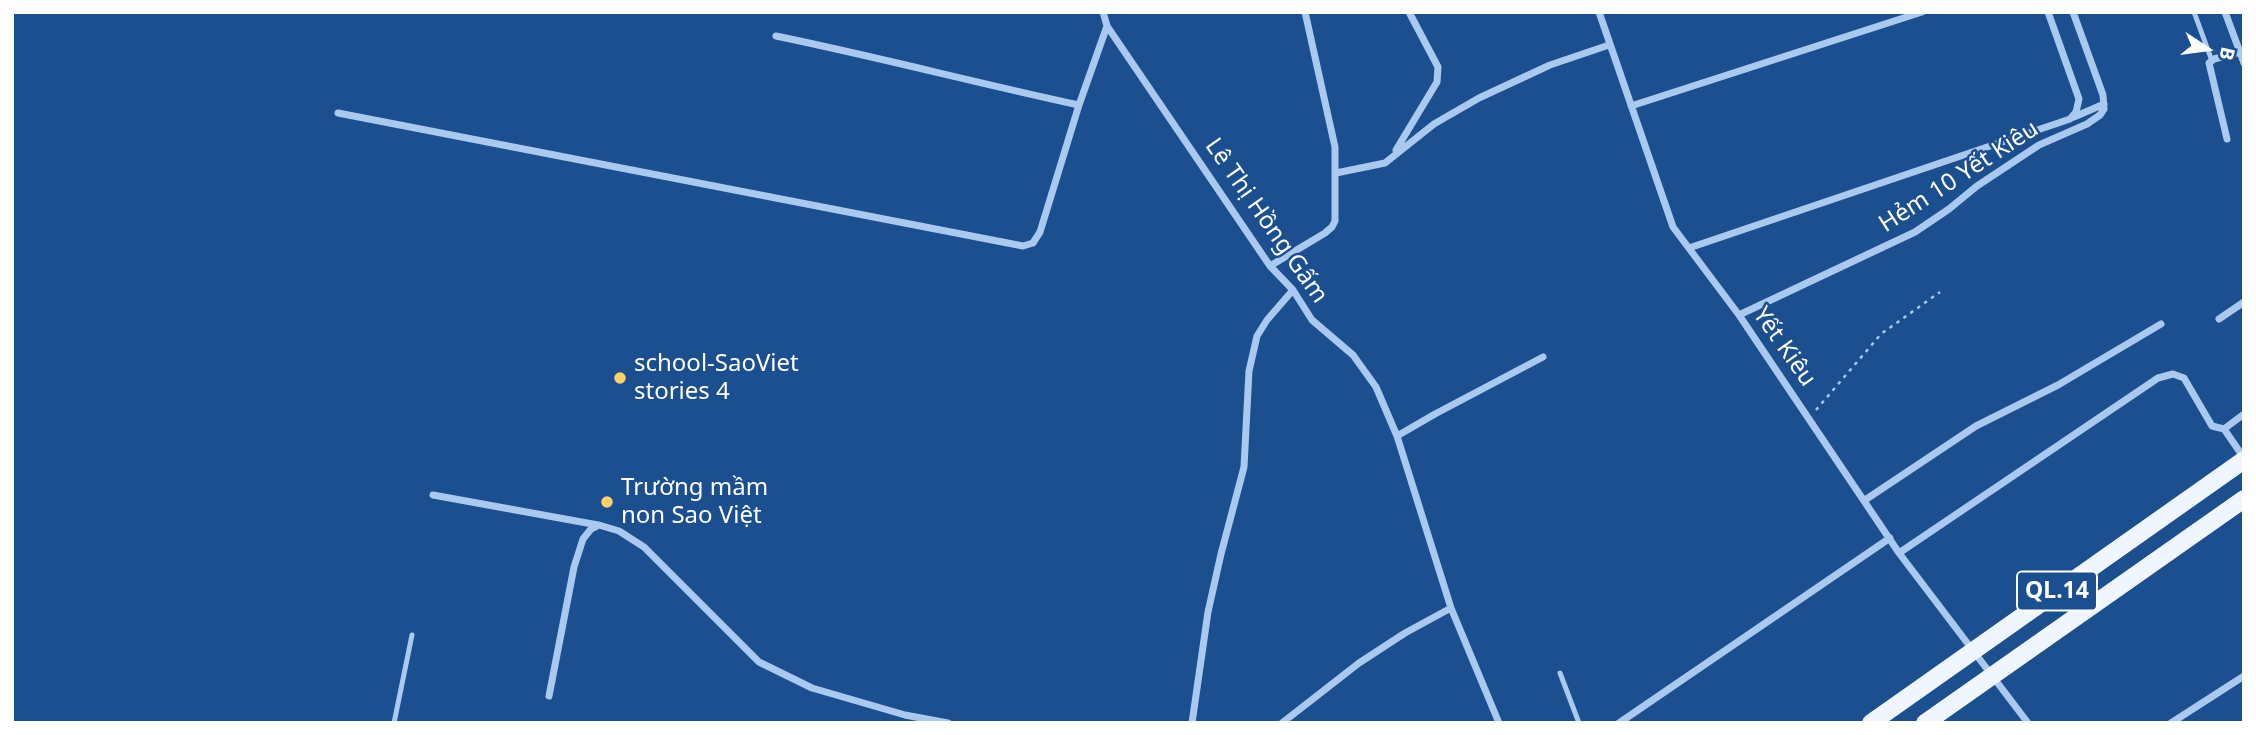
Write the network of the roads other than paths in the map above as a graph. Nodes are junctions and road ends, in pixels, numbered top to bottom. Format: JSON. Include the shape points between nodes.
{"nodes":[{"id":1,"x":1103,"y":12,"type":"edge"},
{"id":2,"x":1305,"y":12,"type":"edge"},
{"id":3,"x":1409,"y":12,"type":"edge"},
{"id":4,"x":1599,"y":12,"type":"edge"},
{"id":5,"x":1922,"y":12,"type":"edge"},
{"id":6,"x":2048,"y":12,"type":"edge"},
{"id":7,"x":2073,"y":12,"type":"edge"},
{"id":8,"x":2194,"y":12,"type":"edge"},
{"id":9,"x":2225,"y":12,"type":"edge"},
{"id":10,"x":1107,"y":26,"type":"junction"},
{"id":11,"x":776,"y":36,"type":"dead end"},
{"id":12,"x":1609,"y":44,"type":"junction"},
{"id":13,"x":2241,"y":48,"type":"edge"},
{"id":14,"x":2212,"y":61,"type":"junction"},
{"id":15,"x":2244,"y":63,"type":"edge"},
{"id":16,"x":2104,"y":104,"type":"junction"},
{"id":17,"x":1079,"y":105,"type":"junction"},
{"id":18,"x":1631,"y":106,"type":"junction"},
{"id":19,"x":338,"y":113,"type":"dead end"},
{"id":20,"x":2070,"y":119,"type":"junction"},
{"id":21,"x":2227,"y":139,"type":"dead end"},
{"id":22,"x":1394,"y":154,"type":"junction"},
{"id":23,"x":1336,"y":173,"type":"junction"},
{"id":24,"x":1689,"y":248,"type":"junction"},
{"id":25,"x":1270,"y":266,"type":"junction"},
{"id":26,"x":1293,"y":290,"type":"junction"},
{"id":27,"x":2244,"y":302,"type":"edge"},
{"id":28,"x":1739,"y":315,"type":"junction"},
{"id":29,"x":2219,"y":319,"type":"dead end"},
{"id":30,"x":2161,"y":324,"type":"dead end"},
{"id":31,"x":1543,"y":357,"type":"dead end"},
{"id":32,"x":2244,"y":414,"type":"edge"},
{"id":33,"x":2224,"y":429,"type":"junction"},
{"id":34,"x":1397,"y":436,"type":"junction"},
{"id":35,"x":2244,"y":459,"type":"edge"},
{"id":36,"x":433,"y":495,"type":"dead end"},
{"id":37,"x":2244,"y":499,"type":"edge"},
{"id":38,"x":1865,"y":500,"type":"junction"},
{"id":39,"x":599,"y":525,"type":"junction"},
{"id":40,"x":1890,"y":538,"type":"junction"},
{"id":41,"x":1899,"y":553,"type":"junction"},
{"id":42,"x":1451,"y":608,"type":"junction"},
{"id":43,"x":412,"y":635,"type":"dead end"},
{"id":44,"x":1975,"y":649,"type":"junction"},
{"id":45,"x":1560,"y":673,"type":"dead end"},
{"id":46,"x":1991,"y":676,"type":"junction"},
{"id":47,"x":2244,"y":676,"type":"edge"},
{"id":48,"x":549,"y":696,"type":"dead end"},
{"id":49,"x":394,"y":723,"type":"edge"},
{"id":50,"x":948,"y":723,"type":"edge"},
{"id":51,"x":1192,"y":723,"type":"edge"},
{"id":52,"x":1282,"y":723,"type":"edge"},
{"id":53,"x":1499,"y":723,"type":"edge"},
{"id":54,"x":1579,"y":723,"type":"edge"},
{"id":55,"x":1619,"y":723,"type":"edge"},
{"id":56,"x":1871,"y":723,"type":"edge"},
{"id":57,"x":1925,"y":723,"type":"edge"},
{"id":58,"x":2028,"y":723,"type":"edge"},
{"id":59,"x":2171,"y":723,"type":"edge"}],
"edges":[{"from":1,"to":10,"type":"street","name":"Lê Thị Hồng Gấm"},
{"from":2,"to":23,"type":"street"},
{"from":3,"to":22,"type":"street","via":[[1438,75]]},
{"from":4,"to":12,"type":"street","name":"Yết Kiêu"},
{"from":5,"to":18,"type":"street"},
{"from":6,"to":20,"type":"street","via":[[2079,99]]},
{"from":7,"to":16,"type":"street"},
{"from":8,"to":14,"type":"lane"},
{"from":9,"to":13,"type":"street"},
{"from":10,"to":17,"type":"street"},
{"from":10,"to":25,"type":"street","name":"Lê Thị Hồng Gấm"},
{"from":11,"to":17,"type":"street"},
{"from":12,"to":18,"type":"street","name":"Yết Kiêu"},
{"from":12,"to":22,"type":"street","via":[[1479,98]]},
{"from":13,"to":14,"type":"street"},
{"from":13,"to":15,"type":"street"},
{"from":14,"to":21,"type":"street","via":[[2209,70]]},
{"from":16,"to":20,"type":"street"},
{"from":16,"to":28,"type":"street","name":"Hẻm 10 Yết Kiêu","via":[[2100,115],[2087,124],[2039,145],[1915,232]]},
{"from":17,"to":19,"type":"street","via":[[1040,232],[1033,243],[1023,246]]},
{"from":18,"to":24,"type":"street","name":"Yết Kiêu","via":[[1673,227]]},
{"from":20,"to":24,"type":"street"},
{"from":22,"to":23,"type":"street","via":[[1378,166]]},
{"from":23,"to":25,"type":"street","via":[[1332,227]]},
{"from":24,"to":28,"type":"street","name":"Yết Kiêu"},
{"from":25,"to":26,"type":"street","name":"Lê Thị Hồng Gấm"},
{"from":26,"to":34,"type":"street","name":"Lê Thị Hồng Gấm","via":[[1312,320],[1353,355],[1376,387]]},
{"from":26,"to":51,"type":"street","via":[[1257,337],[1249,371],[1244,467],[1209,612]]},
{"from":27,"to":29,"type":"street"},
{"from":28,"to":38,"type":"street","name":"Yết Kiêu"},
{"from":30,"to":38,"type":"street","via":[[1976,426]]},
{"from":31,"to":34,"type":"street"},
{"from":32,"to":33,"type":"street"},
{"from":33,"to":35,"type":"street"},
{"from":33,"to":41,"type":"street","via":[[2212,426],[2184,378],[2173,374],[2158,378]]},
{"from":34,"to":42,"type":"street","name":"Lê Thị Hồng Gấm"},
{"from":35,"to":44,"type":"main road","number":"QL.14"},
{"from":36,"to":39,"type":"street"},
{"from":37,"to":46,"type":"main road","number":"QL.14"},
{"from":38,"to":40,"type":"street","name":"Yết Kiêu"},
{"from":39,"to":48,"type":"street","via":[[583,540],[574,567]]},
{"from":39,"to":50,"type":"street","via":[[644,547],[759,663],[812,688]]},
{"from":40,"to":41,"type":"street","name":"Yết Kiêu"},
{"from":40,"to":55,"type":"street"},
{"from":41,"to":44,"type":"street","name":"Yết Kiêu"},
{"from":42,"to":52,"type":"street","via":[[1359,663]]},
{"from":42,"to":53,"type":"street","name":"Lê Thị Hồng Gấm"},
{"from":43,"to":49,"type":"lane"},
{"from":44,"to":46,"type":"street","name":"Yết Kiêu"},
{"from":44,"to":56,"type":"main road","number":"QL.14"},
{"from":45,"to":54,"type":"lane"},
{"from":46,"to":57,"type":"main road","number":"QL.14"},
{"from":46,"to":58,"type":"street","name":"Yết Kiêu"},
{"from":47,"to":59,"type":"street"}]}
